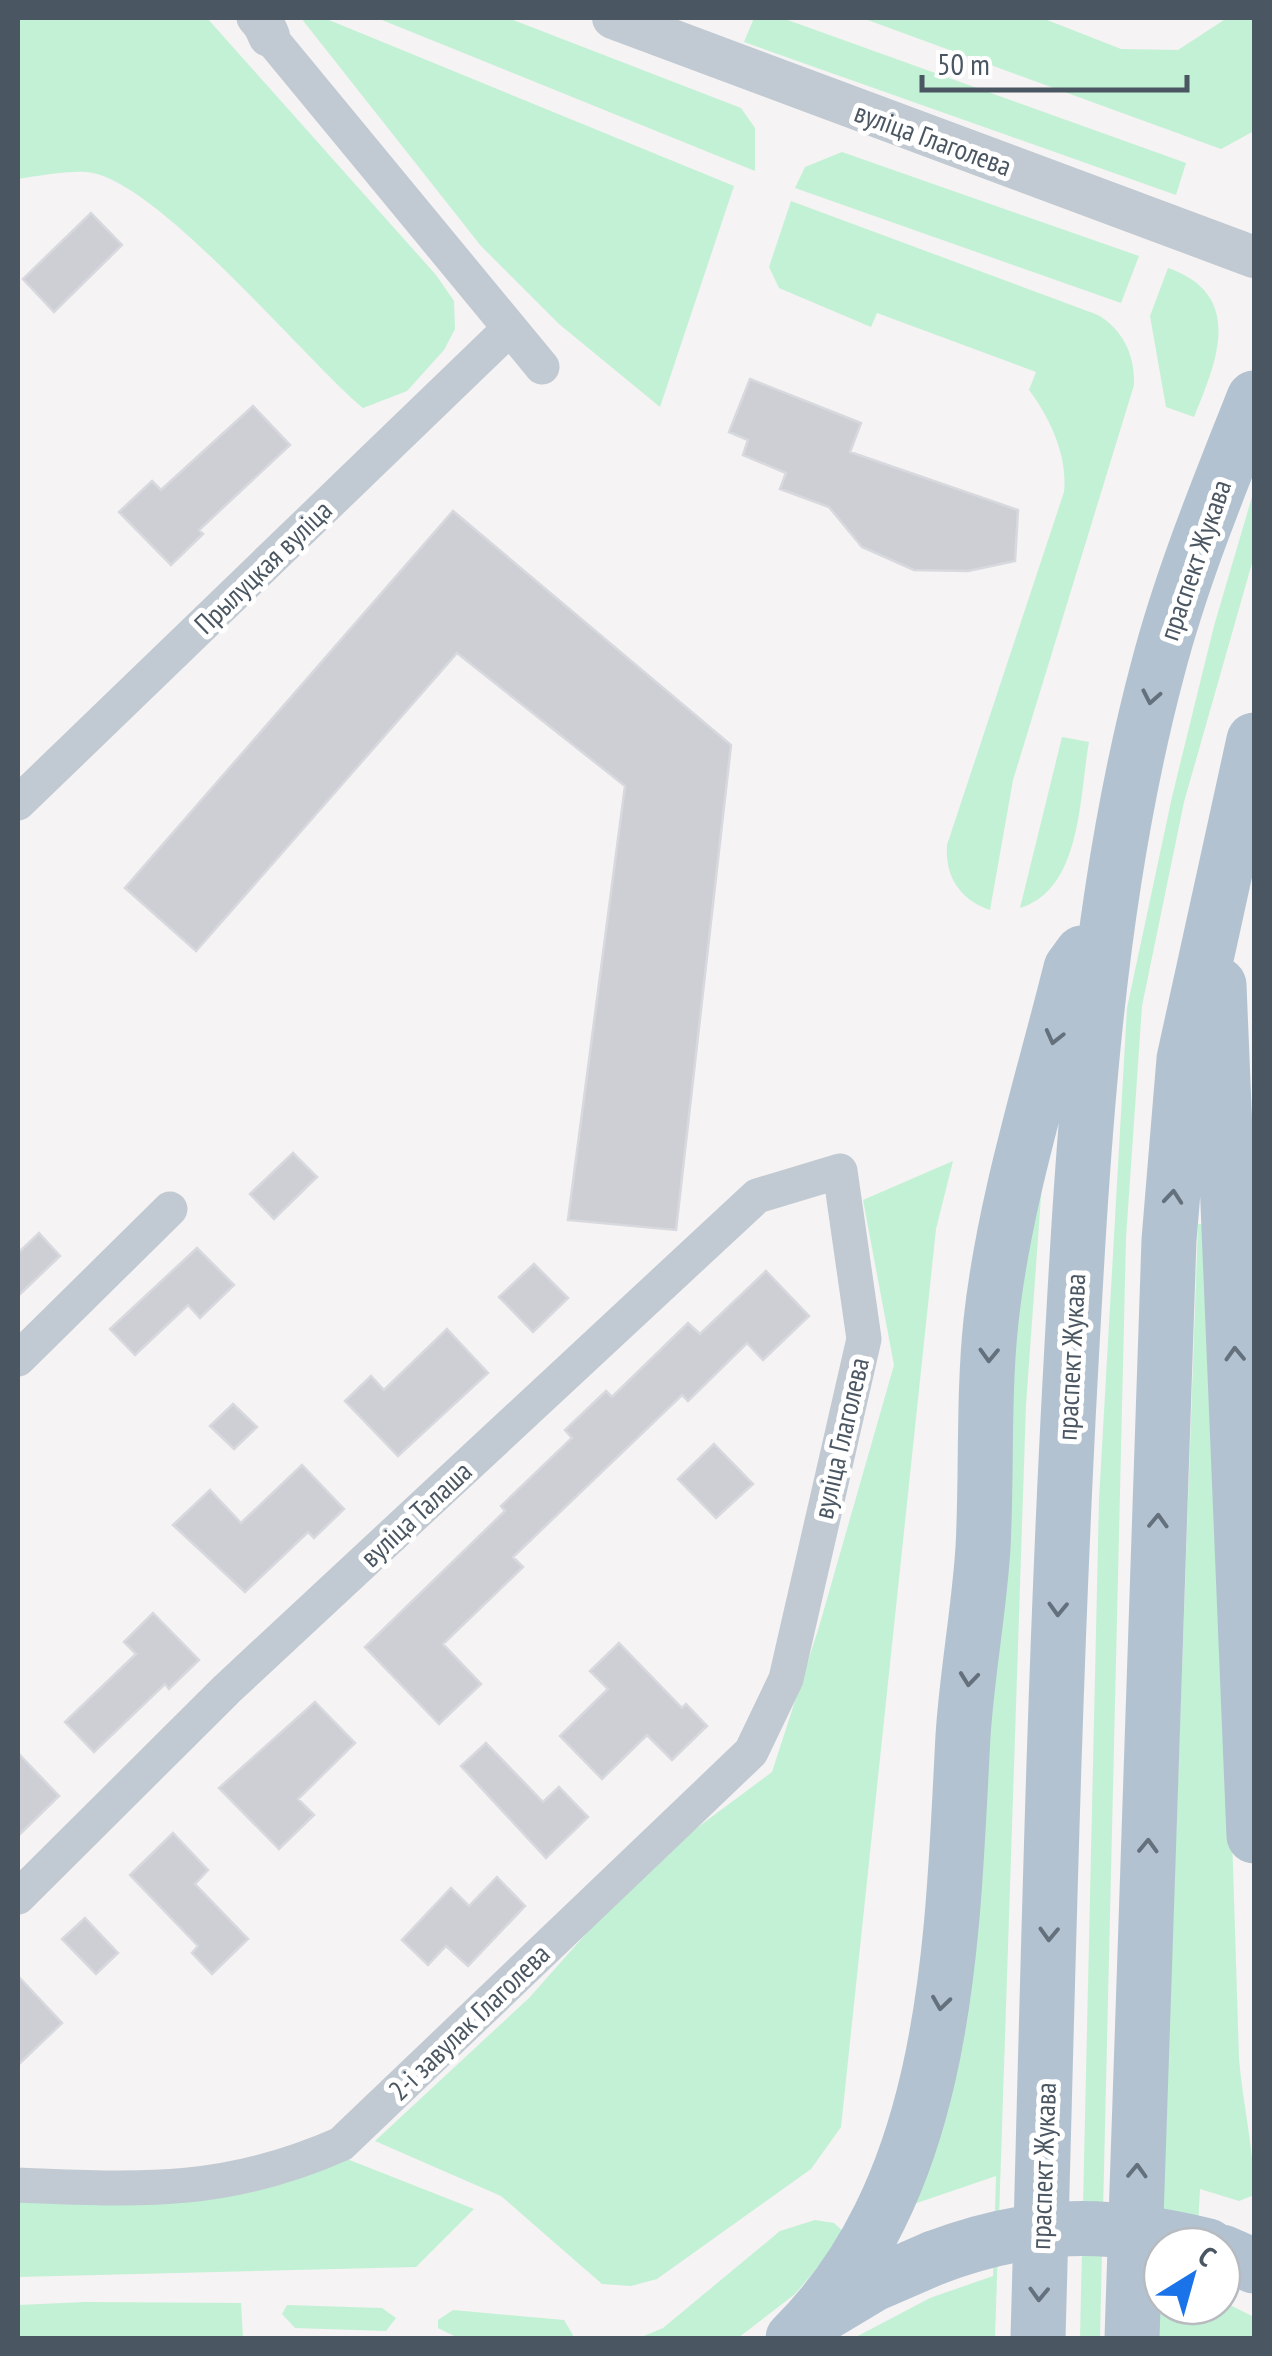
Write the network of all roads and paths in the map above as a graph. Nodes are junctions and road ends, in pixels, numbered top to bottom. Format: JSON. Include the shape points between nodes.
{"nodes":[{"id":1,"x":613,"y":18,"type":"edge"},
{"id":2,"x":261,"y":24,"type":"edge"},
{"id":3,"x":1254,"y":258,"type":"edge"},
{"id":4,"x":508,"y":330,"type":"junction"},
{"id":5,"x":542,"y":367,"type":"dead end"},
{"id":6,"x":1254,"y":398,"type":"edge"},
{"id":7,"x":1254,"y":740,"type":"edge"},
{"id":8,"x":18,"y":803,"type":"edge"},
{"id":9,"x":1229,"y":906,"type":"edge"},
{"id":10,"x":1107,"y":918,"type":"junction"},
{"id":11,"x":840,"y":1171,"type":"joint"},
{"id":12,"x":170,"y":1209,"type":"dead end"},
{"id":13,"x":18,"y":1360,"type":"edge"},
{"id":14,"x":794,"y":1644,"type":"joint"},
{"id":15,"x":1254,"y":1836,"type":"edge"},
{"id":16,"x":18,"y":1896,"type":"edge"},
{"id":17,"x":18,"y":2185,"type":"edge"},
{"id":18,"x":1142,"y":2231,"type":"edge"},
{"id":19,"x":794,"y":2334,"type":"edge"},
{"id":20,"x":1038,"y":2338,"type":"edge"},
{"id":21,"x":1132,"y":2338,"type":"edge"}],
"edges":[{"from":1,"to":3,"type":"street","name":"вуліца Глаголева"},
{"from":2,"to":4,"type":"street"},
{"from":4,"to":5,"type":"street"},
{"from":4,"to":8,"type":"street","name":"Прылуцкая вуліца"},
{"from":6,"to":10,"type":"main road","name":"праспект Жукава","one_way":true,"via":[[1176,603]]},
{"from":7,"to":9,"type":"main road"},
{"from":15,"to":9,"type":"main road","one_way":true,"via":[[1228,1128]]},
{"from":21,"to":9,"type":"main road","one_way":true,"via":[[1169,1240],[1184,1059]]},
{"from":10,"to":19,"type":"main road","one_way":true,"via":[[1071,968],[1011,1202],[990,1322],[982,1552],[964,1716],[954,1907],[927,2084],[910,2145],[863,2245]]},
{"from":10,"to":20,"type":"main road","name":"праспект Жукава","one_way":true,"via":[[1082,1162],[1059,1580]]},
{"from":11,"to":14,"type":"street","name":"вуліца Глаголева","via":[[864,1339]]},
{"from":11,"to":16,"type":"street","name":"вуліца Талаша","via":[[757,1196],[227,1689]]},
{"from":12,"to":13,"type":"street"},
{"from":14,"to":17,"type":"street","name":"2-і завулак Глаголева","via":[[786,1679],[751,1752],[341,2144],[224,2184]]},
{"from":18,"to":19,"type":"main road","bridge":true,"via":[[1077,2225],[1004,2235],[874,2284]]}]}
